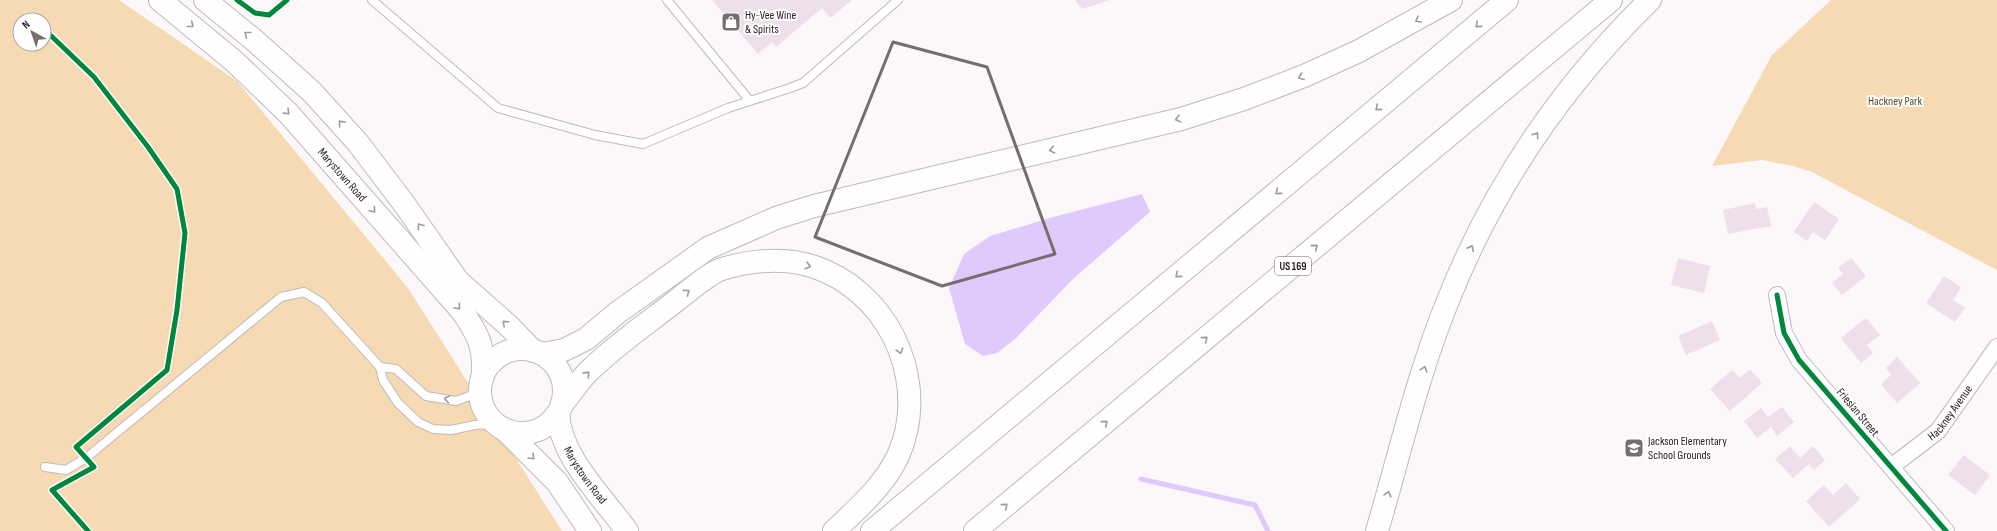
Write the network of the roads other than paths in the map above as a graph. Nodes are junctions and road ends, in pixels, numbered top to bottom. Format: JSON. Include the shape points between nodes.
{"nodes":[{"id":1,"x":160,"y":0,"type":"edge"},
{"id":2,"x":205,"y":0,"type":"edge"},
{"id":3,"x":372,"y":0,"type":"edge"},
{"id":4,"x":667,"y":0,"type":"edge"},
{"id":5,"x":898,"y":0,"type":"edge"},
{"id":6,"x":1451,"y":0,"type":"edge"},
{"id":7,"x":1507,"y":0,"type":"edge"},
{"id":8,"x":1611,"y":0,"type":"edge"},
{"id":9,"x":1650,"y":0,"type":"edge"},
{"id":10,"x":750,"y":101,"type":"junction"},
{"id":11,"x":1777,"y":295,"type":"dead end"},
{"id":12,"x":1997,"y":346,"type":"edge"},
{"id":13,"x":537,"y":352,"type":"junction"},
{"id":14,"x":380,"y":367,"type":"junction"},
{"id":15,"x":482,"y":381,"type":"junction"},
{"id":16,"x":560,"y":409,"type":"junction"},
{"id":17,"x":500,"y":427,"type":"junction"},
{"id":18,"x":45,"y":466,"type":"dead end"},
{"id":19,"x":1890,"y":467,"type":"junction"},
{"id":20,"x":590,"y":531,"type":"edge"},
{"id":21,"x":627,"y":531,"type":"edge"},
{"id":22,"x":834,"y":531,"type":"edge"},
{"id":23,"x":872,"y":531,"type":"edge"},
{"id":24,"x":975,"y":531,"type":"edge"},
{"id":25,"x":1377,"y":531,"type":"edge"},
{"id":26,"x":1946,"y":531,"type":"edge"}],
"edges":[{"from":1,"to":15,"type":"main road","name":"Marystown Road","one_way":true,"via":[[235,62],[288,113],[462,311],[478,335],[484,355]]},
{"from":13,"to":2,"type":"main road","one_way":true,"via":[[458,281],[358,143],[312,92]]},
{"from":3,"to":10,"type":"lane","via":[[498,108],[595,135],[643,144]]},
{"from":4,"to":10,"type":"lane"},
{"from":5,"to":10,"type":"lane","via":[[803,82]]},
{"from":6,"to":13,"type":"main road","one_way":true,"via":[[1359,51],[1244,99],[1181,119],[822,204],[776,218],[708,248],[617,313],[586,339],[564,350]]},
{"from":7,"to":23,"type":"main road","one_way":true},
{"from":24,"to":8,"type":"main road","number":"US 169","one_way":true},
{"from":25,"to":9,"type":"main road","one_way":true,"via":[[1433,340],[1465,259],[1491,208],[1546,119],[1578,78]]},
{"from":11,"to":19,"type":"street","name":"Friesian Street","via":[[1784,333],[1799,360]]},
{"from":12,"to":19,"type":"street","name":"Hackney Avenue","via":[[1938,431]]},
{"from":13,"to":15,"type":"main road","via":[[523,349],[504,354],[495,359]]},
{"from":13,"to":16,"type":"main road","via":[[550,360],[561,376],[564,395]]},
{"from":15,"to":14,"type":"lane","one_way":true,"via":[[470,396],[456,401],[426,396],[396,369]]},
{"from":14,"to":17,"type":"lane","via":[[383,380],[398,403],[418,422],[433,429],[451,430],[475,425]]},
{"from":14,"to":18,"type":"lane","via":[[322,303],[304,292],[281,297],[86,458],[66,470]]},
{"from":15,"to":17,"type":"main road","via":[[483,407]]},
{"from":16,"to":17,"type":"main road","via":[[552,421],[536,431],[515,433]]},
{"from":16,"to":21,"type":"main road","name":"Marystown Road","via":[[559,428],[568,451]]},
{"from":16,"to":22,"type":"main road","one_way":true,"via":[[588,372],[687,292],[720,270],[756,260],[793,261],[824,270],[848,284],[869,302],[886,323],[899,345],[907,372],[910,400],[906,430],[898,456],[881,482]]},
{"from":17,"to":20,"type":"main road","one_way":true,"via":[[557,482]]},
{"from":19,"to":26,"type":"street","name":"Friesian Street"}]}
